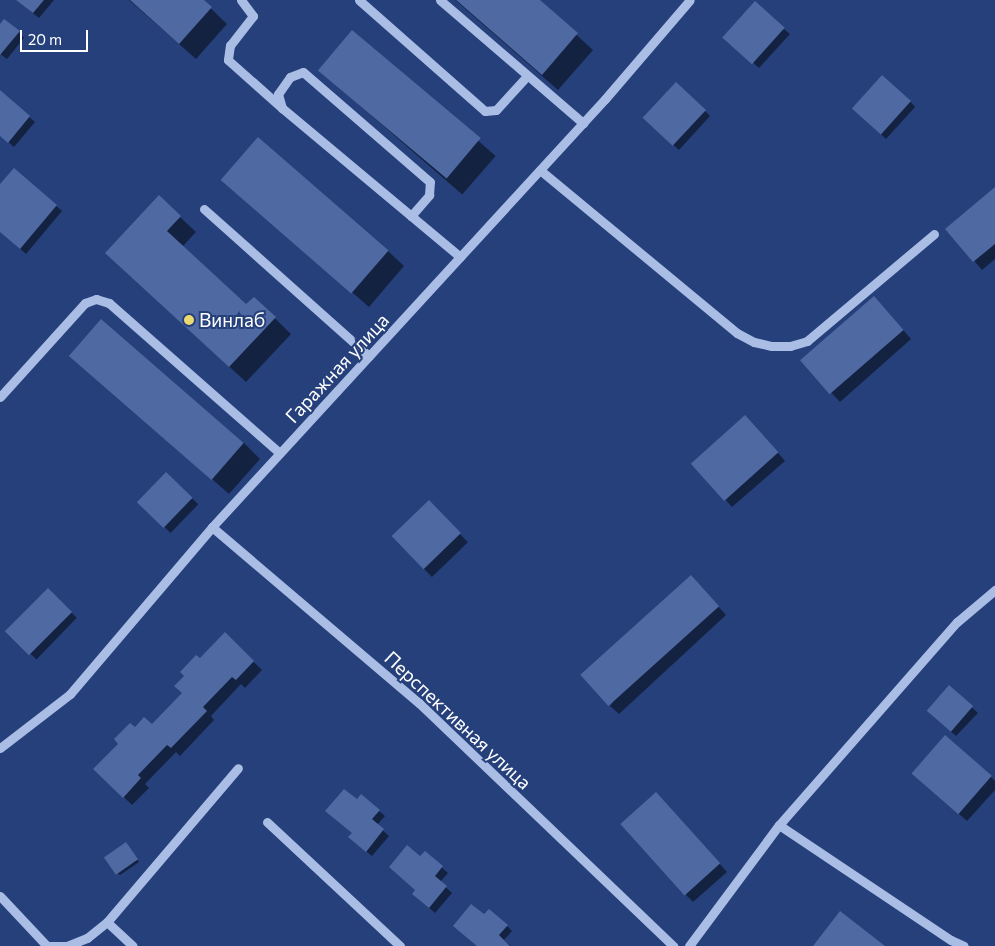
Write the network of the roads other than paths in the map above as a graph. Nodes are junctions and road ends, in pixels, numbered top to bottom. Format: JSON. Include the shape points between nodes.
{"nodes":[{"id":1,"x":241,"y":0,"type":"edge"},
{"id":2,"x":359,"y":0,"type":"edge"},
{"id":3,"x":440,"y":0,"type":"edge"},
{"id":4,"x":690,"y":0,"type":"edge"},
{"id":5,"x":527,"y":76,"type":"junction"},
{"id":6,"x":282,"y":108,"type":"junction"},
{"id":7,"x":583,"y":124,"type":"junction"},
{"id":8,"x":540,"y":170,"type":"junction"},
{"id":9,"x":204,"y":209,"type":"dead end"},
{"id":10,"x":411,"y":216,"type":"junction"},
{"id":11,"x":934,"y":234,"type":"dead end"},
{"id":12,"x":460,"y":257,"type":"junction"},
{"id":13,"x":369,"y":356,"type":"junction"},
{"id":14,"x":0,"y":397,"type":"edge"},
{"id":15,"x":280,"y":453,"type":"junction"},
{"id":16,"x":212,"y":528,"type":"junction"},
{"id":17,"x":995,"y":590,"type":"edge"},
{"id":18,"x":0,"y":748,"type":"edge"},
{"id":19,"x":238,"y":768,"type":"dead end"},
{"id":20,"x":267,"y":822,"type":"dead end"},
{"id":21,"x":779,"y":826,"type":"junction"},
{"id":22,"x":0,"y":896,"type":"edge"},
{"id":23,"x":107,"y":922,"type":"junction"},
{"id":24,"x":133,"y":946,"type":"edge"},
{"id":25,"x":400,"y":946,"type":"edge"},
{"id":26,"x":672,"y":946,"type":"edge"},
{"id":27,"x":689,"y":946,"type":"edge"},
{"id":28,"x":964,"y":946,"type":"edge"}],
"edges":[{"from":1,"to":6,"type":"street","via":[[253,16],[230,45],[228,60]]},
{"from":2,"to":5,"type":"street","via":[[485,111],[496,110]]},
{"from":3,"to":5,"type":"street"},
{"from":4,"to":7,"type":"street","name":"Гаражная улица"},
{"from":5,"to":7,"type":"street"},
{"from":6,"to":10,"type":"street"},
{"from":6,"to":10,"type":"street","via":[[278,94],[290,77],[303,72],[430,182],[429,195]]},
{"from":7,"to":8,"type":"street","name":"Гаражная улица"},
{"from":8,"to":11,"type":"street","via":[[737,333],[754,342],[772,346],[790,346],[807,341]]},
{"from":8,"to":12,"type":"street","name":"Гаражная улица"},
{"from":9,"to":13,"type":"street"},
{"from":10,"to":12,"type":"street"},
{"from":12,"to":13,"type":"street","name":"Гаражная улица"},
{"from":13,"to":15,"type":"street","name":"Гаражная улица"},
{"from":14,"to":15,"type":"street","via":[[85,304],[96,299],[109,303]]},
{"from":15,"to":16,"type":"street","name":"Гаражная улица"},
{"from":16,"to":18,"type":"street","name":"Гаражная улица","via":[[70,694]]},
{"from":16,"to":26,"type":"street","name":"Перспективная улица","via":[[419,703]]},
{"from":17,"to":21,"type":"street","via":[[957,622]]},
{"from":19,"to":23,"type":"street"},
{"from":20,"to":25,"type":"street"},
{"from":21,"to":27,"type":"street"},
{"from":21,"to":28,"type":"street"},
{"from":22,"to":23,"type":"street","via":[[47,946],[67,946],[80,941]]},
{"from":23,"to":24,"type":"street"}]}
